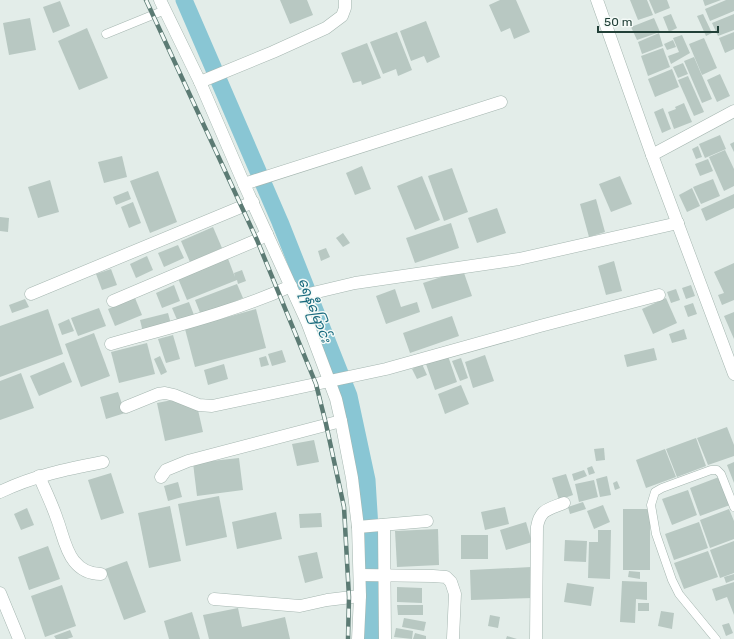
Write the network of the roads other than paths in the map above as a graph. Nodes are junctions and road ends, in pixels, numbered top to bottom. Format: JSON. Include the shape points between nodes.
{"nodes":[{"id":1,"x":345,"y":0,"type":"edge"},
{"id":2,"x":597,"y":0,"type":"edge"},
{"id":3,"x":163,"y":5,"type":"edge"},
{"id":4,"x":106,"y":34,"type":"dead end"},
{"id":5,"x":200,"y":82,"type":"junction"},
{"id":6,"x":501,"y":102,"type":"dead end"},
{"id":7,"x":734,"y":111,"type":"edge"},
{"id":8,"x":652,"y":155,"type":"junction"},
{"id":9,"x":244,"y":184,"type":"junction"},
{"id":10,"x":252,"y":202,"type":"junction"},
{"id":11,"x":678,"y":224,"type":"junction"},
{"id":12,"x":268,"y":234,"type":"junction"},
{"id":13,"x":294,"y":292,"type":"junction"},
{"id":14,"x":31,"y":294,"type":"dead end"},
{"id":15,"x":659,"y":295,"type":"dead end"},
{"id":16,"x":113,"y":301,"type":"dead end"},
{"id":17,"x":111,"y":344,"type":"dead end"},
{"id":18,"x":734,"y":374,"type":"edge"},
{"id":19,"x":330,"y":382,"type":"junction"},
{"id":20,"x":126,"y":407,"type":"dead end"},
{"id":21,"x":341,"y":421,"type":"junction"},
{"id":22,"x":103,"y":462,"type":"dead end"},
{"id":23,"x":39,"y":476,"type":"junction"},
{"id":24,"x":161,"y":477,"type":"dead end"},
{"id":25,"x":0,"y":492,"type":"edge"},
{"id":26,"x":564,"y":503,"type":"dead end"},
{"id":27,"x":734,"y":507,"type":"edge"},
{"id":28,"x":428,"y":521,"type":"dead end"},
{"id":29,"x":384,"y":524,"type":"junction"},
{"id":30,"x":358,"y":527,"type":"junction"},
{"id":31,"x":101,"y":574,"type":"dead end"},
{"id":32,"x":360,"y":575,"type":"junction"},
{"id":33,"x":384,"y":575,"type":"junction"},
{"id":34,"x":0,"y":593,"type":"edge"},
{"id":35,"x":360,"y":596,"type":"junction"},
{"id":36,"x":214,"y":599,"type":"dead end"},
{"id":37,"x":453,"y":638,"type":"dead end"},
{"id":38,"x":19,"y":639,"type":"edge"},
{"id":39,"x":358,"y":639,"type":"edge"},
{"id":40,"x":385,"y":639,"type":"edge"},
{"id":41,"x":536,"y":639,"type":"edge"},
{"id":42,"x":716,"y":639,"type":"edge"}],
"edges":[{"from":1,"to":5,"type":"street","via":[[342,16],[326,28]]},
{"from":2,"to":8,"type":"street"},
{"from":3,"to":4,"type":"lane"},
{"from":3,"to":5,"type":"street"},
{"from":5,"to":9,"type":"street"},
{"from":6,"to":9,"type":"street"},
{"from":7,"to":8,"type":"street"},
{"from":8,"to":11,"type":"street"},
{"from":9,"to":10,"type":"street"},
{"from":10,"to":12,"type":"street"},
{"from":10,"to":14,"type":"street"},
{"from":11,"to":13,"type":"street","via":[[519,259]]},
{"from":11,"to":18,"type":"street"},
{"from":12,"to":13,"type":"street"},
{"from":12,"to":16,"type":"street"},
{"from":13,"to":17,"type":"street","via":[[278,292],[206,317]]},
{"from":13,"to":19,"type":"street"},
{"from":15,"to":19,"type":"street"},
{"from":19,"to":20,"type":"street","via":[[212,406],[199,405],[165,393]]},
{"from":19,"to":21,"type":"street"},
{"from":21,"to":24,"type":"street","via":[[188,461],[166,470]]},
{"from":21,"to":30,"type":"street"},
{"from":22,"to":23,"type":"street"},
{"from":23,"to":25,"type":"street"},
{"from":23,"to":31,"type":"street","via":[[74,562],[87,572]]},
{"from":26,"to":41,"type":"street","via":[[542,513],[537,527]]},
{"from":27,"to":42,"type":"lane","via":[[717,470],[662,488],[655,492],[651,505],[656,534],[672,580],[679,594]]},
{"from":28,"to":29,"type":"street"},
{"from":29,"to":30,"type":"street"},
{"from":29,"to":33,"type":"street"},
{"from":30,"to":32,"type":"street"},
{"from":32,"to":33,"type":"street"},
{"from":32,"to":35,"type":"street"},
{"from":33,"to":37,"type":"street","via":[[446,577],[455,594]]},
{"from":33,"to":40,"type":"street"},
{"from":34,"to":38,"type":"street"},
{"from":35,"to":36,"type":"street","via":[[300,606]]},
{"from":35,"to":39,"type":"street"}]}
